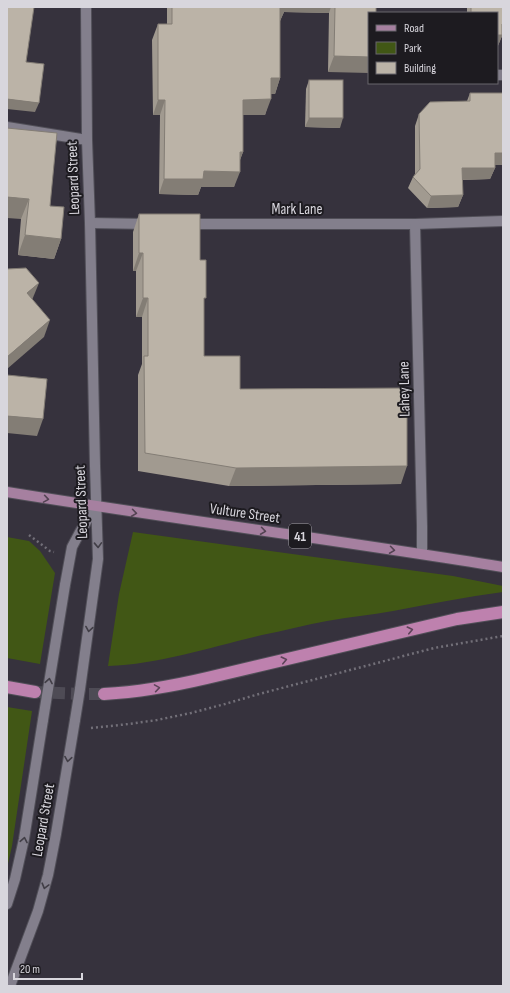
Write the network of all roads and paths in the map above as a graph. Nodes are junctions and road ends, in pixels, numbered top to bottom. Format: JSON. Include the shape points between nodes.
{"nodes":[{"id":1,"x":86,"y":7,"type":"edge"},
{"id":2,"x":7,"y":127,"type":"edge"},
{"id":3,"x":87,"y":140,"type":"junction"},
{"id":4,"x":503,"y":221,"type":"edge"},
{"id":5,"x":90,"y":224,"type":"junction"},
{"id":6,"x":161,"y":224,"type":"edge"},
{"id":7,"x":177,"y":224,"type":"edge"},
{"id":8,"x":415,"y":224,"type":"junction"},
{"id":9,"x":7,"y":492,"type":"edge"},
{"id":10,"x":96,"y":506,"type":"junction"},
{"id":11,"x":29,"y":535,"type":"dead end"},
{"id":12,"x":57,"y":552,"type":"dead end"},
{"id":13,"x":422,"y":554,"type":"junction"},
{"id":14,"x":503,"y":567,"type":"edge"},
{"id":15,"x":503,"y":612,"type":"edge"},
{"id":16,"x":503,"y":636,"type":"edge"},
{"id":17,"x":7,"y":687,"type":"edge"},
{"id":18,"x":35,"y":692,"type":"tunnel mouth"},
{"id":19,"x":104,"y":694,"type":"tunnel mouth"},
{"id":20,"x":91,"y":728,"type":"dead end"},
{"id":21,"x":7,"y":904,"type":"edge"},
{"id":22,"x":9,"y":984,"type":"edge"}],
"edges":[{"from":1,"to":3,"type":"main road","name":"Leopard Street"},
{"from":2,"to":3,"type":"main road"},
{"from":3,"to":5,"type":"main road","name":"Leopard Street"},
{"from":4,"to":8,"type":"main road","name":"Mark Lane"},
{"from":5,"to":6,"type":"main road"},
{"from":5,"to":10,"type":"main road","name":"Leopard Street"},
{"from":7,"to":8,"type":"main road","name":"Mark Lane"},
{"from":8,"to":13,"type":"main road","name":"Lahey Lane"},
{"from":9,"to":10,"type":"main road","name":"Vulture Street","number":"41","one_way":true},
{"from":10,"to":13,"type":"main road","name":"Vulture Street","number":"41","one_way":true},
{"from":21,"to":10,"type":"main road","one_way":true,"bridge":true,"via":[[24,839],[72,547]]},
{"from":10,"to":22,"type":"main road","name":"Leopard Street","one_way":true,"bridge":true,"via":[[98,559],[56,834],[38,911]]},
{"from":11,"to":12,"type":"path","via":[[50,551]]},
{"from":13,"to":14,"type":"main road","name":"Vulture Street","number":"41"},
{"from":19,"to":15,"type":"highway","one_way":true,"via":[[178,684],[457,619]]},
{"from":16,"to":20,"type":"path","via":[[434,648],[191,713]]},
{"from":17,"to":18,"type":"highway"}]}
